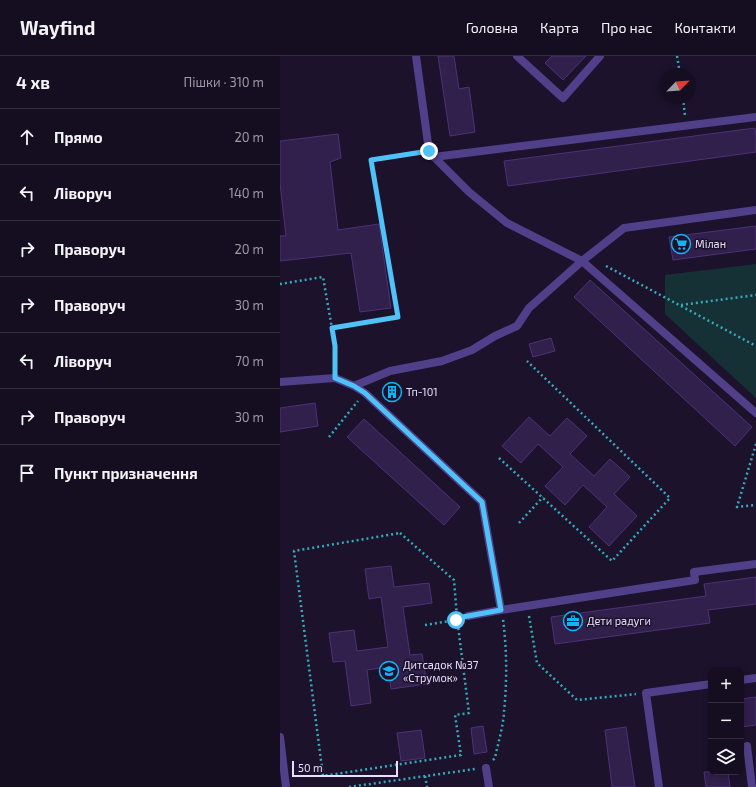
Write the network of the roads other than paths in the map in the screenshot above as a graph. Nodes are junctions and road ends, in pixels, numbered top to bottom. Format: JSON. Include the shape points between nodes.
{"nodes":[{"id":1,"x":416,"y":56,"type":"edge"},
{"id":2,"x":517,"y":56,"type":"edge"},
{"id":3,"x":600,"y":56,"type":"edge"},
{"id":4,"x":756,"y":117,"type":"edge"},
{"id":5,"x":432,"y":154,"type":"junction"},
{"id":6,"x":756,"y":210,"type":"edge"},
{"id":7,"x":585,"y":259,"type":"junction"},
{"id":8,"x":280,"y":382,"type":"edge"},
{"id":9,"x":354,"y":386,"type":"junction"},
{"id":10,"x":756,"y":413,"type":"edge"},
{"id":11,"x":756,"y":564,"type":"edge"},
{"id":12,"x":501,"y":610,"type":"junction"},
{"id":13,"x":468,"y":616,"type":"road end"},
{"id":14,"x":756,"y":678,"type":"edge"},
{"id":15,"x":744,"y":680,"type":"edge"},
{"id":16,"x":708,"y":684,"type":"edge"},
{"id":17,"x":280,"y":737,"type":"edge"},
{"id":18,"x":747,"y":746,"type":"dead end"},
{"id":19,"x":486,"y":768,"type":"road end"},
{"id":20,"x":286,"y":787,"type":"edge"},
{"id":21,"x":489,"y":787,"type":"edge"},
{"id":22,"x":659,"y":787,"type":"edge"},
{"id":23,"x":752,"y":787,"type":"edge"}],
"edges":[{"from":1,"to":5,"type":"lane"},
{"from":2,"to":3,"type":"lane","via":[[564,98]]},
{"from":4,"to":5,"type":"lane"},
{"from":5,"to":7,"type":"lane","via":[[469,192],[507,223]]},
{"from":6,"to":7,"type":"lane","via":[[624,228]]},
{"from":7,"to":9,"type":"lane","via":[[528,308],[517,326],[472,350],[442,361],[390,371]]},
{"from":7,"to":10,"type":"lane"},
{"from":8,"to":9,"type":"lane","via":[[335,378]]},
{"from":9,"to":12,"type":"lane","via":[[365,393],[482,502]]},
{"from":11,"to":12,"type":"lane","via":[[694,572],[695,580]]},
{"from":12,"to":13,"type":"lane"},
{"from":14,"to":15,"type":"lane"},
{"from":16,"to":22,"type":"lane","via":[[646,693]]},
{"from":17,"to":20,"type":"lane"},
{"from":18,"to":23,"type":"lane"},
{"from":19,"to":21,"type":"lane"}]}
